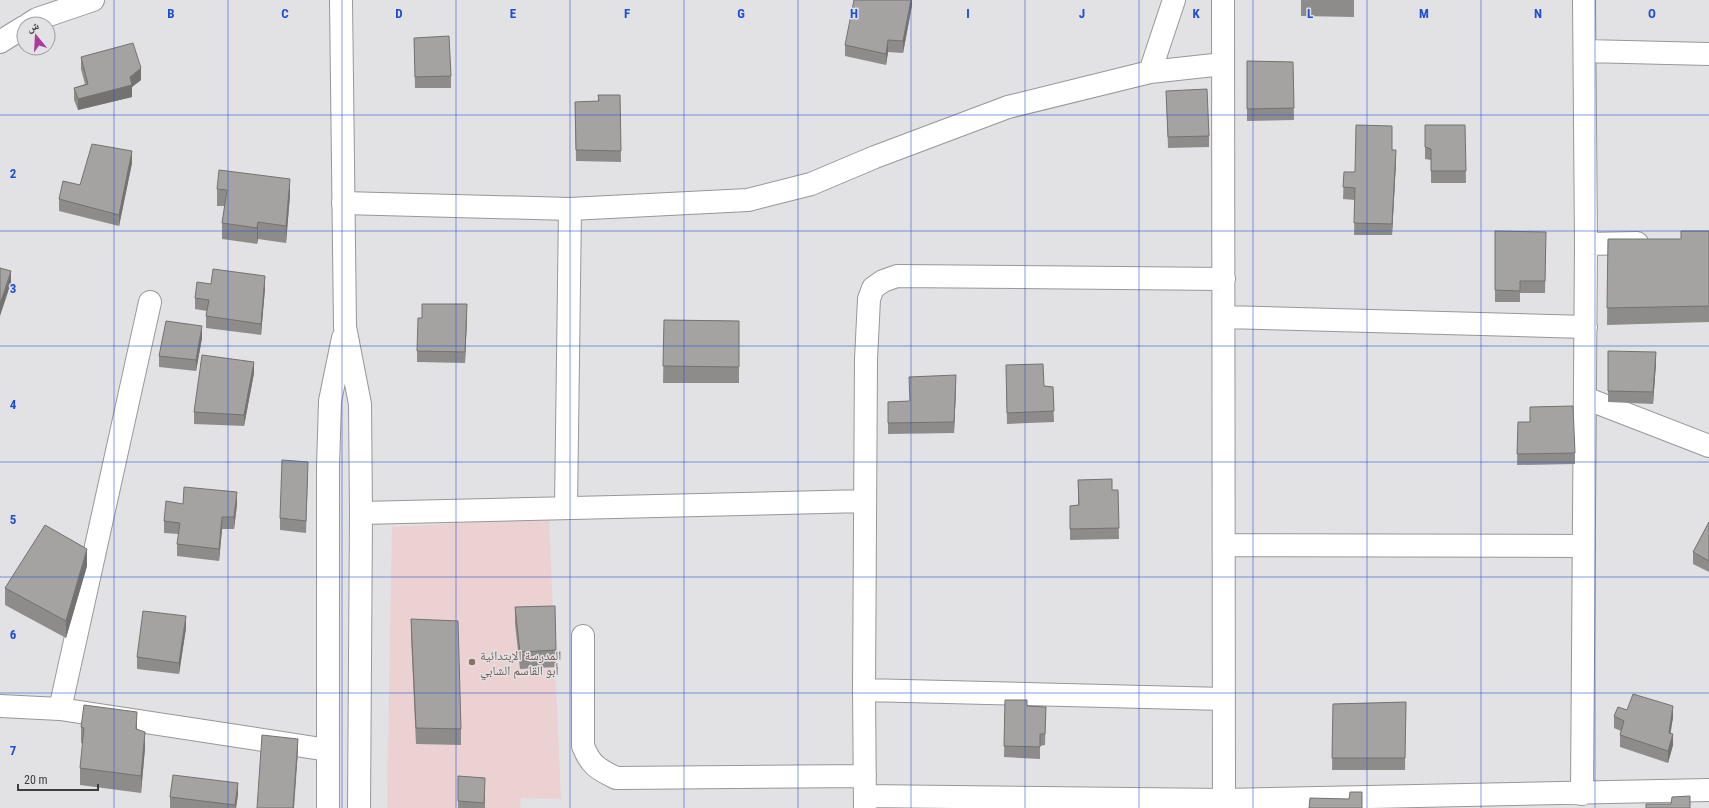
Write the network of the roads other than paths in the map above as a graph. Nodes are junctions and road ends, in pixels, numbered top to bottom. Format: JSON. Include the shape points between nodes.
{"nodes":[{"id":1,"x":94,"y":0,"type":"edge"},
{"id":2,"x":341,"y":0,"type":"edge"},
{"id":3,"x":1174,"y":0,"type":"edge"},
{"id":4,"x":1223,"y":0,"type":"edge"},
{"id":5,"x":1584,"y":0,"type":"edge"},
{"id":6,"x":47,"y":16,"type":"edge"},
{"id":7,"x":16,"y":32,"type":"edge"},
{"id":8,"x":0,"y":42,"type":"edge"},
{"id":9,"x":1586,"y":50,"type":"junction"},
{"id":10,"x":1709,"y":54,"type":"edge"},
{"id":11,"x":1223,"y":64,"type":"junction"},
{"id":12,"x":1150,"y":72,"type":"junction"},
{"id":13,"x":344,"y":203,"type":"junction"},
{"id":14,"x":570,"y":209,"type":"junction"},
{"id":15,"x":1655,"y":243,"type":"edge"},
{"id":16,"x":1586,"y":244,"type":"junction"},
{"id":17,"x":1224,"y":279,"type":"junction"},
{"id":18,"x":150,"y":302,"type":"dead end"},
{"id":19,"x":1224,"y":317,"type":"junction"},
{"id":20,"x":1586,"y":327,"type":"junction"},
{"id":21,"x":345,"y":328,"type":"junction"},
{"id":22,"x":1585,"y":398,"type":"junction"},
{"id":23,"x":1709,"y":446,"type":"edge"},
{"id":24,"x":865,"y":501,"type":"junction"},
{"id":25,"x":566,"y":508,"type":"junction"},
{"id":26,"x":361,"y":514,"type":"junction"},
{"id":27,"x":1224,"y":545,"type":"junction"},
{"id":28,"x":1584,"y":546,"type":"junction"},
{"id":29,"x":583,"y":636,"type":"dead end"},
{"id":30,"x":864,"y":690,"type":"junction"},
{"id":31,"x":1224,"y":699,"type":"junction"},
{"id":32,"x":0,"y":706,"type":"edge"},
{"id":33,"x":60,"y":709,"type":"junction"},
{"id":34,"x":328,"y":750,"type":"junction"},
{"id":35,"x":1709,"y":790,"type":"edge"},
{"id":36,"x":865,"y":793,"type":"edge"},
{"id":37,"x":1582,"y":794,"type":"junction"},
{"id":38,"x":1044,"y":803,"type":"edge"},
{"id":39,"x":1224,"y":804,"type":"edge"},
{"id":40,"x":328,"y":808,"type":"edge"},
{"id":41,"x":359,"y":808,"type":"edge"}],
"edges":[{"from":1,"to":6,"type":"street"},
{"from":2,"to":13,"type":"street"},
{"from":3,"to":12,"type":"street"},
{"from":4,"to":11,"type":"street"},
{"from":5,"to":9,"type":"street"},
{"from":7,"to":8,"type":"street"},
{"from":9,"to":10,"type":"street"},
{"from":9,"to":16,"type":"street"},
{"from":11,"to":12,"type":"street"},
{"from":11,"to":17,"type":"street"},
{"from":12,"to":14,"type":"street","via":[[1008,107],[811,184],[748,200]]},
{"from":13,"to":14,"type":"street"},
{"from":13,"to":21,"type":"street"},
{"from":14,"to":25,"type":"street"},
{"from":15,"to":16,"type":"street"},
{"from":16,"to":20,"type":"street"},
{"from":17,"to":19,"type":"street"},
{"from":17,"to":24,"type":"street","via":[[896,276],[883,281],[873,288],[868,299]]},
{"from":18,"to":33,"type":"street"},
{"from":19,"to":20,"type":"street"},
{"from":19,"to":27,"type":"street"},
{"from":20,"to":22,"type":"street"},
{"from":21,"to":26,"type":"street","via":[[360,404]]},
{"from":21,"to":34,"type":"street","via":[[330,401]]},
{"from":22,"to":23,"type":"street"},
{"from":22,"to":28,"type":"street"},
{"from":24,"to":25,"type":"street"},
{"from":24,"to":30,"type":"street"},
{"from":25,"to":26,"type":"street"},
{"from":26,"to":41,"type":"street"},
{"from":27,"to":28,"type":"street"},
{"from":27,"to":31,"type":"street"},
{"from":28,"to":37,"type":"street"},
{"from":29,"to":36,"type":"street","via":[[583,746],[588,760],[597,769],[616,778]]},
{"from":30,"to":31,"type":"street"},
{"from":30,"to":36,"type":"street"},
{"from":31,"to":39,"type":"street"},
{"from":32,"to":33,"type":"street"},
{"from":33,"to":34,"type":"street"},
{"from":34,"to":40,"type":"street"},
{"from":35,"to":37,"type":"street"},
{"from":36,"to":38,"type":"street"},
{"from":37,"to":39,"type":"street"},
{"from":38,"to":39,"type":"street"}]}
